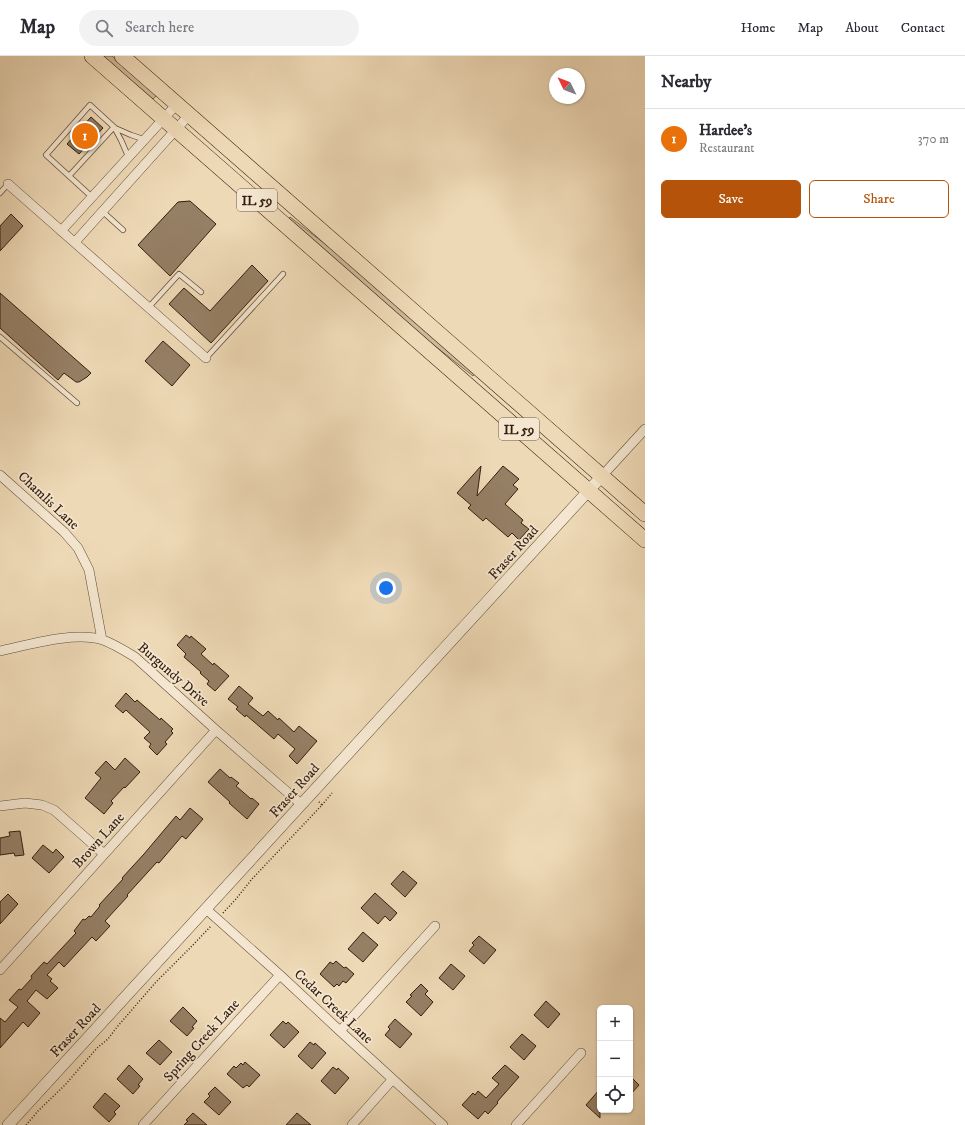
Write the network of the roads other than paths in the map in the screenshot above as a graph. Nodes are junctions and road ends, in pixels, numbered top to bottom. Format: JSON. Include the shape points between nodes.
{"nodes":[{"id":1,"x":92,"y":56,"type":"edge"},
{"id":2,"x":122,"y":56,"type":"edge"},
{"id":3,"x":176,"y":104,"type":"junction"},
{"id":4,"x":189,"y":115,"type":"junction"},
{"id":5,"x":163,"y":118,"type":"junction"},
{"id":6,"x":114,"y":127,"type":"junction"},
{"id":7,"x":176,"y":129,"type":"junction"},
{"id":8,"x":144,"y":139,"type":"junction"},
{"id":9,"x":128,"y":156,"type":"junction"},
{"id":10,"x":69,"y":176,"type":"junction"},
{"id":11,"x":8,"y":184,"type":"joint"},
{"id":12,"x":0,"y":193,"type":"edge"},
{"id":13,"x":92,"y":197,"type":"junction"},
{"id":14,"x":102,"y":211,"type":"junction"},
{"id":15,"x":123,"y":230,"type":"dead end"},
{"id":16,"x":61,"y":231,"type":"junction"},
{"id":17,"x":75,"y":242,"type":"junction"},
{"id":18,"x":282,"y":274,"type":"dead end"},
{"id":19,"x":201,"y":292,"type":"dead end"},
{"id":20,"x":148,"y":308,"type":"junction"},
{"id":21,"x":0,"y":337,"type":"edge"},
{"id":22,"x":206,"y":358,"type":"joint"},
{"id":23,"x":77,"y":403,"type":"dead end"},
{"id":24,"x":645,"y":429,"type":"edge"},
{"id":25,"x":0,"y":475,"type":"edge"},
{"id":26,"x":602,"y":476,"type":"junction"},
{"id":27,"x":588,"y":490,"type":"junction"},
{"id":28,"x":645,"y":514,"type":"edge"},
{"id":29,"x":645,"y":540,"type":"edge"},
{"id":30,"x":102,"y":640,"type":"junction"},
{"id":31,"x":0,"y":651,"type":"edge"},
{"id":32,"x":216,"y":730,"type":"junction"},
{"id":33,"x":301,"y":804,"type":"junction"},
{"id":34,"x":0,"y":806,"type":"edge"},
{"id":35,"x":104,"y":854,"type":"junction"},
{"id":36,"x":206,"y":909,"type":"junction"},
{"id":37,"x":435,"y":926,"type":"dead end"},
{"id":38,"x":0,"y":970,"type":"edge"},
{"id":39,"x":280,"y":975,"type":"junction"},
{"id":40,"x":340,"y":1032,"type":"junction"},
{"id":41,"x":581,"y":1053,"type":"dead end"},
{"id":42,"x":392,"y":1080,"type":"junction"},
{"id":43,"x":8,"y":1125,"type":"edge"},
{"id":44,"x":143,"y":1125,"type":"edge"},
{"id":45,"x":352,"y":1125,"type":"edge"},
{"id":46,"x":443,"y":1125,"type":"edge"},
{"id":47,"x":516,"y":1125,"type":"edge"}],
"edges":[{"from":1,"to":5,"type":"main road","number":"IL 59"},
{"from":2,"to":3,"type":"main road","number":"IL 59"},
{"from":3,"to":4,"type":"main road","number":"IL 59"},
{"from":3,"to":5,"type":"street"},
{"from":4,"to":7,"type":"street"},
{"from":4,"to":26,"type":"main road","number":"IL 59"},
{"from":5,"to":7,"type":"main road","number":"IL 59"},
{"from":5,"to":8,"type":"street"},
{"from":6,"to":8,"type":"lane"},
{"from":6,"to":9,"type":"lane"},
{"from":6,"to":10,"type":"lane"},
{"from":6,"to":10,"type":"lane","via":[[90,105],[46,155]]},
{"from":7,"to":14,"type":"street"},
{"from":7,"to":27,"type":"main road","number":"IL 59"},
{"from":8,"to":9,"type":"street"},
{"from":9,"to":13,"type":"street"},
{"from":10,"to":13,"type":"lane"},
{"from":11,"to":12,"type":"lane"},
{"from":11,"to":16,"type":"street"},
{"from":13,"to":16,"type":"street"},
{"from":14,"to":15,"type":"lane"},
{"from":14,"to":17,"type":"street"},
{"from":16,"to":17,"type":"street"},
{"from":17,"to":20,"type":"street"},
{"from":18,"to":22,"type":"lane"},
{"from":19,"to":20,"type":"lane","via":[[179,274]]},
{"from":20,"to":22,"type":"street"},
{"from":21,"to":23,"type":"lane"},
{"from":24,"to":26,"type":"street"},
{"from":25,"to":30,"type":"street","name":"Chamlis Lane","via":[[64,532],[78,548],[89,570]]},
{"from":26,"to":27,"type":"street","name":"Fraser Road"},
{"from":26,"to":28,"type":"main road","number":"IL 59"},
{"from":27,"to":29,"type":"main road","number":"IL 59"},
{"from":27,"to":33,"type":"street","name":"Fraser Road"},
{"from":30,"to":31,"type":"street","name":"Burgundy Drive","via":[[70,637]]},
{"from":30,"to":32,"type":"street","name":"Burgundy Drive","via":[[135,657]]},
{"from":32,"to":33,"type":"street","name":"Burgundy Drive"},
{"from":32,"to":35,"type":"street","name":"Brown Lane"},
{"from":33,"to":36,"type":"street","name":"Fraser Road"},
{"from":34,"to":35,"type":"street","via":[[26,803],[54,810]]},
{"from":35,"to":38,"type":"street","name":"Brown Lane"},
{"from":36,"to":39,"type":"street","name":"Cedar Creek Lane"},
{"from":36,"to":43,"type":"street","name":"Fraser Road"},
{"from":37,"to":40,"type":"street"},
{"from":39,"to":40,"type":"street","name":"Cedar Creek Lane"},
{"from":39,"to":44,"type":"street","name":"Spring Creek Lane"},
{"from":40,"to":42,"type":"street","name":"Cedar Creek Lane"},
{"from":41,"to":47,"type":"street"},
{"from":42,"to":45,"type":"street"},
{"from":42,"to":46,"type":"street","name":"Cedar Creek Lane"}]}
